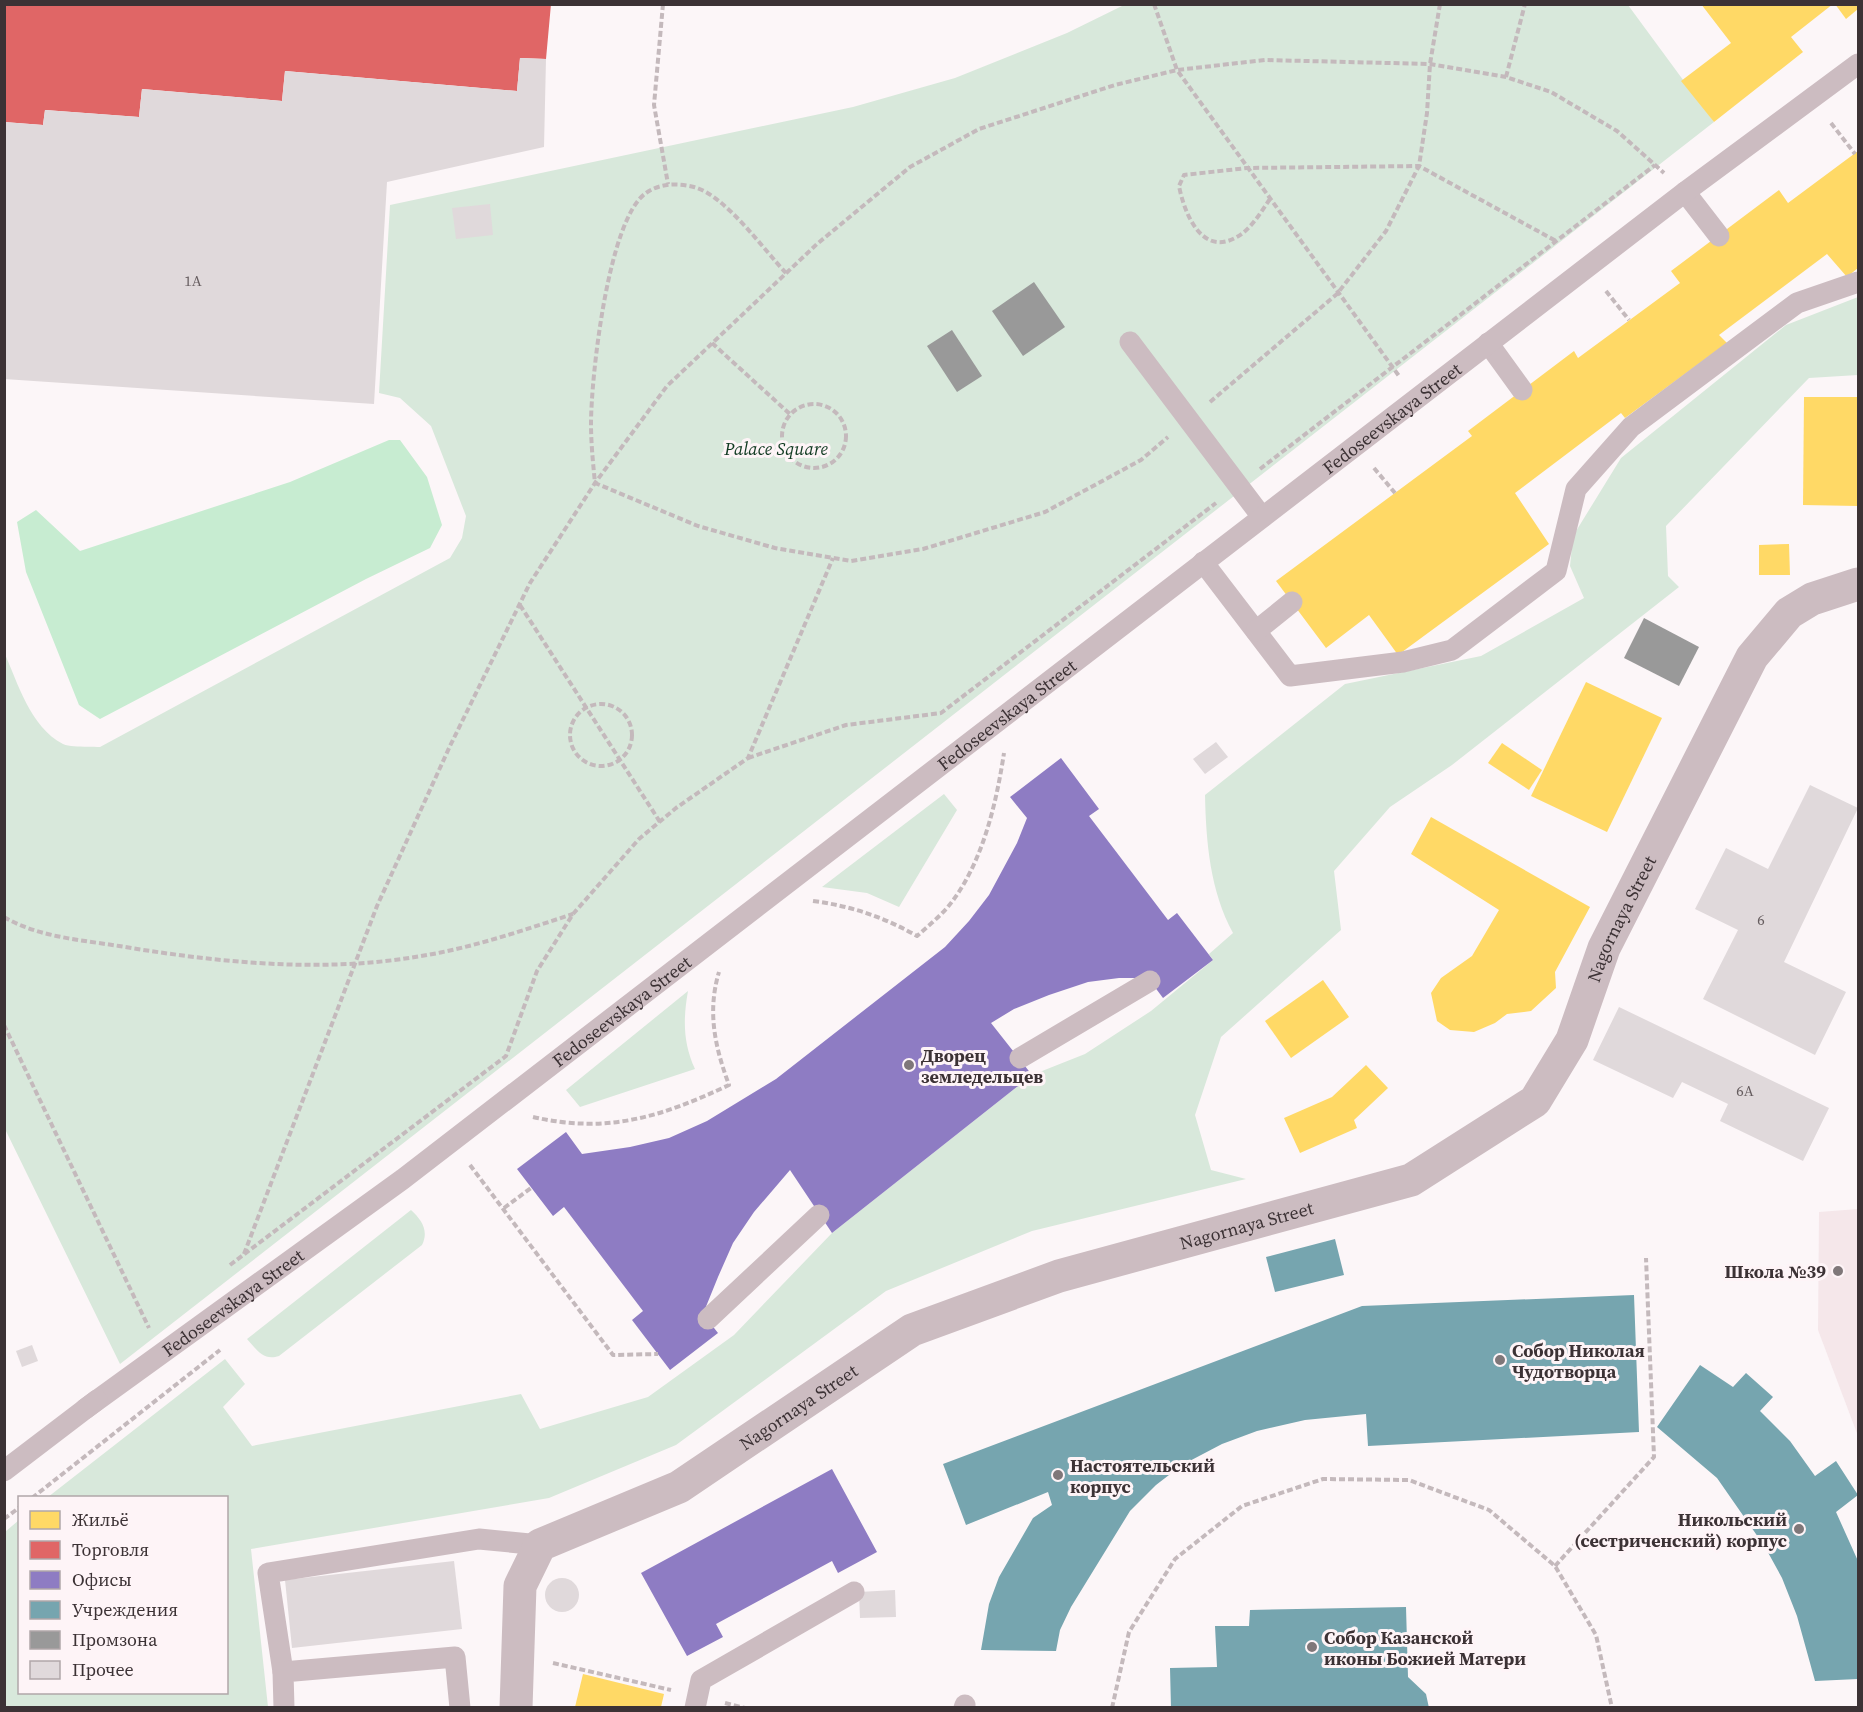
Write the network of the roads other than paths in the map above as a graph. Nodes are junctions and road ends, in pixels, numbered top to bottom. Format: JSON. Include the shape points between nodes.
{"nodes":[{"id":1,"x":1858,"y":64,"type":"edge"},
{"id":2,"x":1684,"y":192,"type":"junction"},
{"id":3,"x":1719,"y":236,"type":"dead end"},
{"id":4,"x":1858,"y":282,"type":"edge"},
{"id":5,"x":1130,"y":342,"type":"dead end"},
{"id":6,"x":1488,"y":343,"type":"junction"},
{"id":7,"x":1522,"y":390,"type":"dead end"},
{"id":8,"x":1262,"y":517,"type":"junction"},
{"id":9,"x":1203,"y":562,"type":"junction"},
{"id":10,"x":1858,"y":584,"type":"edge"},
{"id":11,"x":1292,"y":602,"type":"dead end"},
{"id":12,"x":1256,"y":631,"type":"junction"},
{"id":13,"x":1150,"y":981,"type":"dead end"},
{"id":14,"x":1020,"y":1058,"type":"dead end"},
{"id":15,"x":819,"y":1215,"type":"dead end"},
{"id":16,"x":708,"y":1319,"type":"dead end"},
{"id":17,"x":4,"y":1471,"type":"edge"},
{"id":18,"x":540,"y":1545,"type":"junction"},
{"id":19,"x":854,"y":1592,"type":"dead end"},
{"id":20,"x":283,"y":1672,"type":"junction"},
{"id":21,"x":697,"y":1702,"type":"edge"},
{"id":22,"x":284,"y":1707,"type":"edge"},
{"id":23,"x":460,"y":1707,"type":"edge"},
{"id":24,"x":516,"y":1707,"type":"edge"}],
"edges":[{"from":1,"to":2,"type":"lane","name":"Fedoseevskaya Street"},
{"from":2,"to":3,"type":"lane"},
{"from":2,"to":6,"type":"lane","name":"Fedoseevskaya Street"},
{"from":4,"to":12,"type":"lane","via":[[1797,303],[1631,427],[1576,489],[1556,571],[1452,650],[1403,662],[1290,676]]},
{"from":5,"to":8,"type":"lane"},
{"from":6,"to":7,"type":"lane"},
{"from":6,"to":8,"type":"lane","name":"Fedoseevskaya Street"},
{"from":8,"to":9,"type":"lane","name":"Fedoseevskaya Street"},
{"from":9,"to":12,"type":"lane"},
{"from":9,"to":17,"type":"lane","name":"Fedoseevskaya Street","via":[[403,1179]]},
{"from":10,"to":18,"type":"street","name":"Nagornaya Street","via":[[1812,599],[1789,613],[1752,657],[1604,948],[1572,1041],[1535,1101],[1412,1180],[1059,1276],[912,1330],[679,1487]]},
{"from":11,"to":12,"type":"lane"},
{"from":13,"to":14,"type":"lane"},
{"from":15,"to":16,"type":"lane"},
{"from":18,"to":20,"type":"lane","via":[[479,1539],[268,1573]]},
{"from":18,"to":24,"type":"street","via":[[520,1586]]},
{"from":19,"to":21,"type":"lane","via":[[701,1680]]},
{"from":20,"to":22,"type":"lane"},
{"from":20,"to":23,"type":"lane","via":[[455,1658]]}]}
